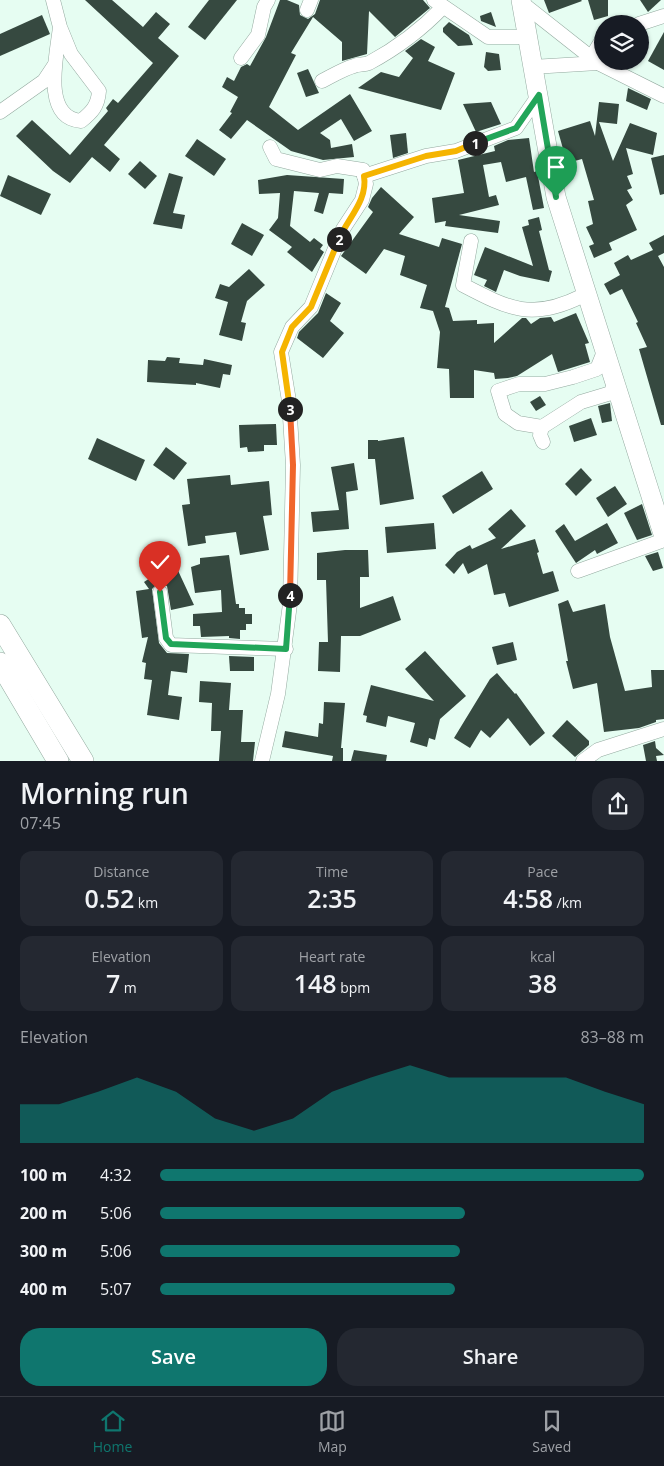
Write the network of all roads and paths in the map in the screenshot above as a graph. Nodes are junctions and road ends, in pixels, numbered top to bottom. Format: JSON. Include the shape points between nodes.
{"nodes":[{"id":1,"x":53,"y":0,"type":"edge"},
{"id":2,"x":268,"y":0,"type":"edge"},
{"id":3,"x":521,"y":2,"type":"edge"},
{"id":4,"x":439,"y":4,"type":"edge"},
{"id":5,"x":664,"y":16,"type":"edge"},
{"id":6,"x":649,"y":21,"type":"edge"},
{"id":7,"x":60,"y":27,"type":"junction"},
{"id":8,"x":528,"y":37,"type":"junction"},
{"id":9,"x":241,"y":58,"type":"dead end"},
{"id":10,"x":594,"y":59,"type":"edge"},
{"id":11,"x":594,"y":60,"type":"edge"},
{"id":12,"x":56,"y":64,"type":"junction"},
{"id":13,"x":532,"y":67,"type":"junction"},
{"id":14,"x":614,"y":70,"type":"edge"},
{"id":15,"x":322,"y":81,"type":"dead end"},
{"id":16,"x":539,"y":95,"type":"junction"},
{"id":17,"x":664,"y":96,"type":"edge"},
{"id":18,"x":0,"y":112,"type":"edge"},
{"id":19,"x":270,"y":147,"type":"dead end"},
{"id":20,"x":364,"y":176,"type":"junction"},
{"id":21,"x":471,"y":241,"type":"dead end"},
{"id":22,"x":584,"y":285,"type":"junction"},
{"id":23,"x":604,"y":349,"type":"junction"},
{"id":24,"x":614,"y":382,"type":"junction"},
{"id":25,"x":542,"y":427,"type":"junction"},
{"id":26,"x":543,"y":442,"type":"dead end"},
{"id":27,"x":664,"y":536,"type":"edge"},
{"id":28,"x":578,"y":571,"type":"dead end"},
{"id":29,"x":160,"y":592,"type":"dead end"},
{"id":30,"x":0,"y":625,"type":"edge"},
{"id":31,"x":286,"y":649,"type":"junction"},
{"id":32,"x":0,"y":664,"type":"edge"},
{"id":33,"x":664,"y":729,"type":"edge"},
{"id":34,"x":58,"y":761,"type":"edge"},
{"id":35,"x":83,"y":761,"type":"edge"},
{"id":36,"x":262,"y":761,"type":"edge"},
{"id":37,"x":583,"y":761,"type":"edge"}],
"edges":[{"from":1,"to":7,"type":"street"},
{"from":2,"to":9,"type":"street","via":[[258,34]]},
{"from":3,"to":8,"type":"main road"},
{"from":3,"to":10,"type":"street"},
{"from":4,"to":8,"type":"street","via":[[488,37]]},
{"from":4,"to":15,"type":"street","via":[[423,28],[392,51]]},
{"from":5,"to":6,"type":"street"},
{"from":7,"to":12,"type":"street"},
{"from":7,"to":12,"type":"street","via":[[71,54],[99,91],[98,102],[81,121],[64,115],[54,93]]},
{"from":8,"to":13,"type":"main road"},
{"from":11,"to":13,"type":"street"},
{"from":12,"to":18,"type":"street","via":[[44,81]]},
{"from":13,"to":16,"type":"main road"},
{"from":14,"to":17,"type":"street"},
{"from":16,"to":20,"type":"street","via":[[516,128],[456,151],[426,156]]},
{"from":16,"to":22,"type":"main road","via":[[556,197]]},
{"from":19,"to":20,"type":"street","via":[[276,159],[320,170],[337,166],[363,170]]},
{"from":20,"to":31,"type":"street","via":[[366,184],[362,200],[343,229],[311,307],[292,327],[282,352],[293,465]]},
{"from":21,"to":22,"type":"street","via":[[463,285],[497,303],[519,310],[564,305],[582,296]]},
{"from":22,"to":23,"type":"main road"},
{"from":23,"to":24,"type":"main road"},
{"from":23,"to":25,"type":"street","via":[[598,368],[555,382],[519,384],[498,391],[505,414],[518,423]]},
{"from":24,"to":25,"type":"street","via":[[611,393],[581,402]]},
{"from":24,"to":27,"type":"main road"},
{"from":25,"to":26,"type":"street","via":[[540,435]]},
{"from":27,"to":28,"type":"street"},
{"from":29,"to":31,"type":"street","via":[[166,638],[171,644]]},
{"from":30,"to":35,"type":"main road"},
{"from":31,"to":36,"type":"street","via":[[272,728]]},
{"from":32,"to":34,"type":"main road"},
{"from":33,"to":37,"type":"street","via":[[598,750]]}]}
